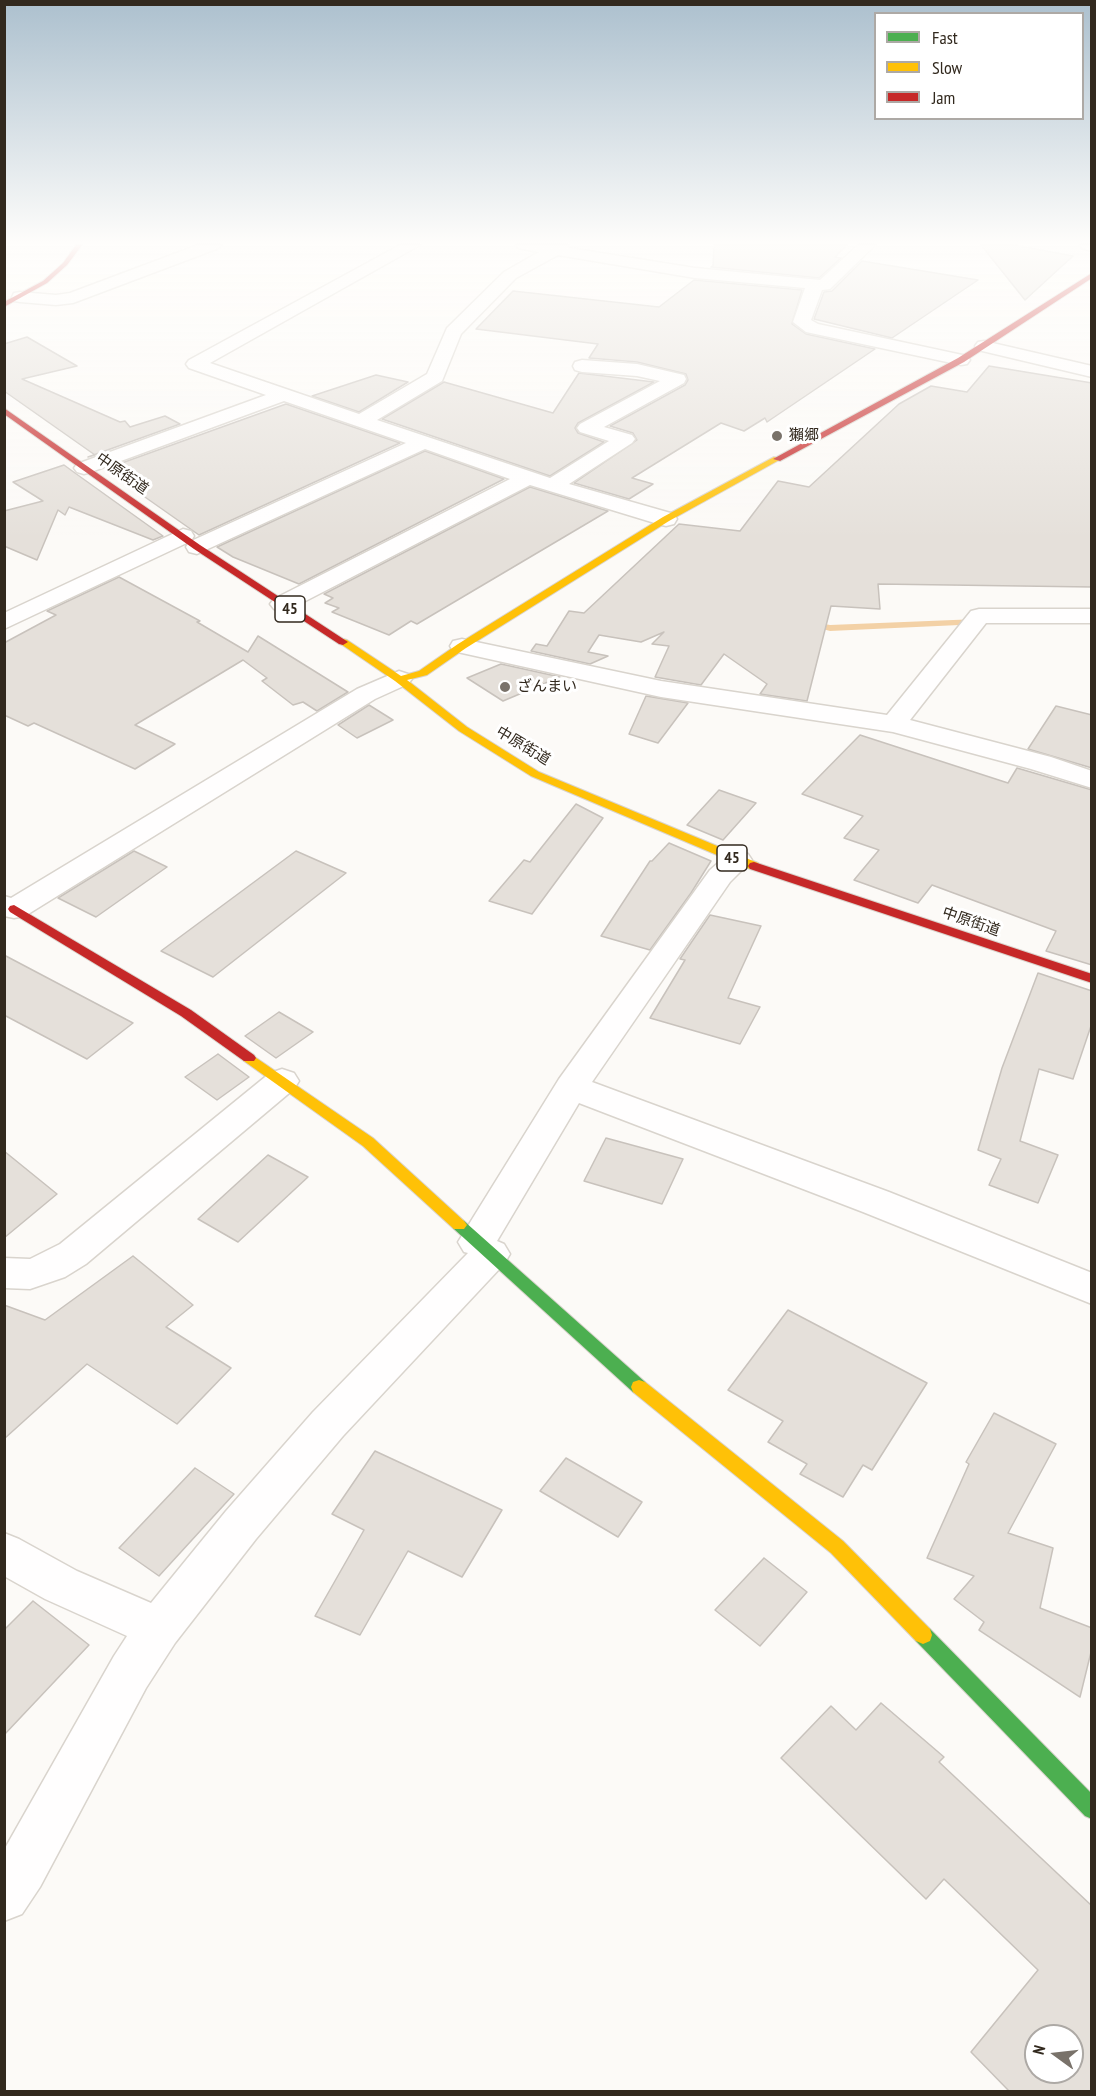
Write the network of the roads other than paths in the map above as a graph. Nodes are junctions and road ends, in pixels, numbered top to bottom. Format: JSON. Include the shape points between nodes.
{"nodes":[{"id":1,"x":234,"y":343,"type":"edge"},
{"id":2,"x":449,"y":343,"type":"edge"},
{"id":3,"x":881,"y":343,"type":"edge"},
{"id":4,"x":989,"y":343,"type":"edge"},
{"id":5,"x":984,"y":346,"type":"junction"},
{"id":6,"x":961,"y":360,"type":"junction"},
{"id":7,"x":582,"y":366,"type":"dead end"},
{"id":8,"x":1092,"y":372,"type":"edge"},
{"id":9,"x":285,"y":394,"type":"junction"},
{"id":10,"x":4,"y":410,"type":"edge"},
{"id":11,"x":362,"y":420,"type":"junction"},
{"id":12,"x":425,"y":442,"type":"junction"},
{"id":13,"x":84,"y":468,"type":"junction"},
{"id":14,"x":528,"y":478,"type":"junction"},
{"id":15,"x":553,"y":485,"type":"junction"},
{"id":16,"x":666,"y":519,"type":"junction"},
{"id":17,"x":190,"y":542,"type":"junction"},
{"id":18,"x":282,"y":604,"type":"junction"},
{"id":19,"x":1092,"y":616,"type":"edge"},
{"id":20,"x":4,"y":622,"type":"edge"},
{"id":21,"x":462,"y":646,"type":"junction"},
{"id":22,"x":399,"y":679,"type":"junction"},
{"id":23,"x":894,"y":724,"type":"junction"},
{"id":24,"x":1092,"y":780,"type":"edge"},
{"id":25,"x":738,"y":860,"type":"junction"},
{"id":26,"x":9,"y":907,"type":"edge"},
{"id":27,"x":1092,"y":979,"type":"edge"},
{"id":28,"x":282,"y":1081,"type":"junction"},
{"id":29,"x":571,"y":1087,"type":"junction"},
{"id":30,"x":484,"y":1248,"type":"junction"},
{"id":31,"x":4,"y":1273,"type":"edge"},
{"id":32,"x":1092,"y":1289,"type":"edge"},
{"id":33,"x":4,"y":1553,"type":"edge"},
{"id":34,"x":159,"y":1628,"type":"junction"},
{"id":35,"x":1092,"y":1809,"type":"edge"},
{"id":36,"x":4,"y":1896,"type":"edge"}],
"edges":[{"from":1,"to":9,"type":"street","via":[[195,364]]},
{"from":2,"to":11,"type":"street","via":[[435,377]]},
{"from":3,"to":6,"type":"street"},
{"from":4,"to":5,"type":"street"},
{"from":5,"to":6,"type":"street"},
{"from":5,"to":8,"type":"street"},
{"from":6,"to":16,"type":"street"},
{"from":7,"to":15,"type":"street","via":[[637,370],[677,379],[587,428],[625,439]]},
{"from":9,"to":11,"type":"street"},
{"from":9,"to":13,"type":"street"},
{"from":10,"to":13,"type":"street","name":"中原街道","number":"45"},
{"from":11,"to":12,"type":"street"},
{"from":12,"to":14,"type":"street"},
{"from":12,"to":17,"type":"street"},
{"from":13,"to":17,"type":"street","name":"中原街道","number":"45"},
{"from":14,"to":15,"type":"street"},
{"from":14,"to":18,"type":"street"},
{"from":15,"to":16,"type":"street"},
{"from":16,"to":21,"type":"street"},
{"from":17,"to":18,"type":"street","name":"中原街道","number":"45"},
{"from":17,"to":20,"type":"street"},
{"from":18,"to":22,"type":"street","name":"中原街道","number":"45"},
{"from":19,"to":23,"type":"street","via":[[979,616]]},
{"from":21,"to":22,"type":"street","via":[[423,673]]},
{"from":21,"to":23,"type":"street","via":[[661,689]]},
{"from":22,"to":25,"type":"street","name":"中原街道","number":"45","via":[[463,729],[535,774]]},
{"from":22,"to":26,"type":"street","via":[[366,694]]},
{"from":23,"to":24,"type":"street"},
{"from":25,"to":27,"type":"street","name":"中原街道","number":"45"},
{"from":25,"to":29,"type":"street","via":[[720,876]]},
{"from":26,"to":28,"type":"street","via":[[186,1013]]},
{"from":28,"to":30,"type":"street","via":[[368,1142]]},
{"from":28,"to":31,"type":"street","via":[[73,1254],[30,1274]]},
{"from":29,"to":30,"type":"street"},
{"from":29,"to":32,"type":"street","via":[[876,1202]]},
{"from":30,"to":34,"type":"street","via":[[241,1525]]},
{"from":30,"to":35,"type":"street","via":[[616,1369],[837,1547]]},
{"from":33,"to":34,"type":"street","via":[[61,1585]]},
{"from":34,"to":36,"type":"street","via":[[130,1672]]}]}
